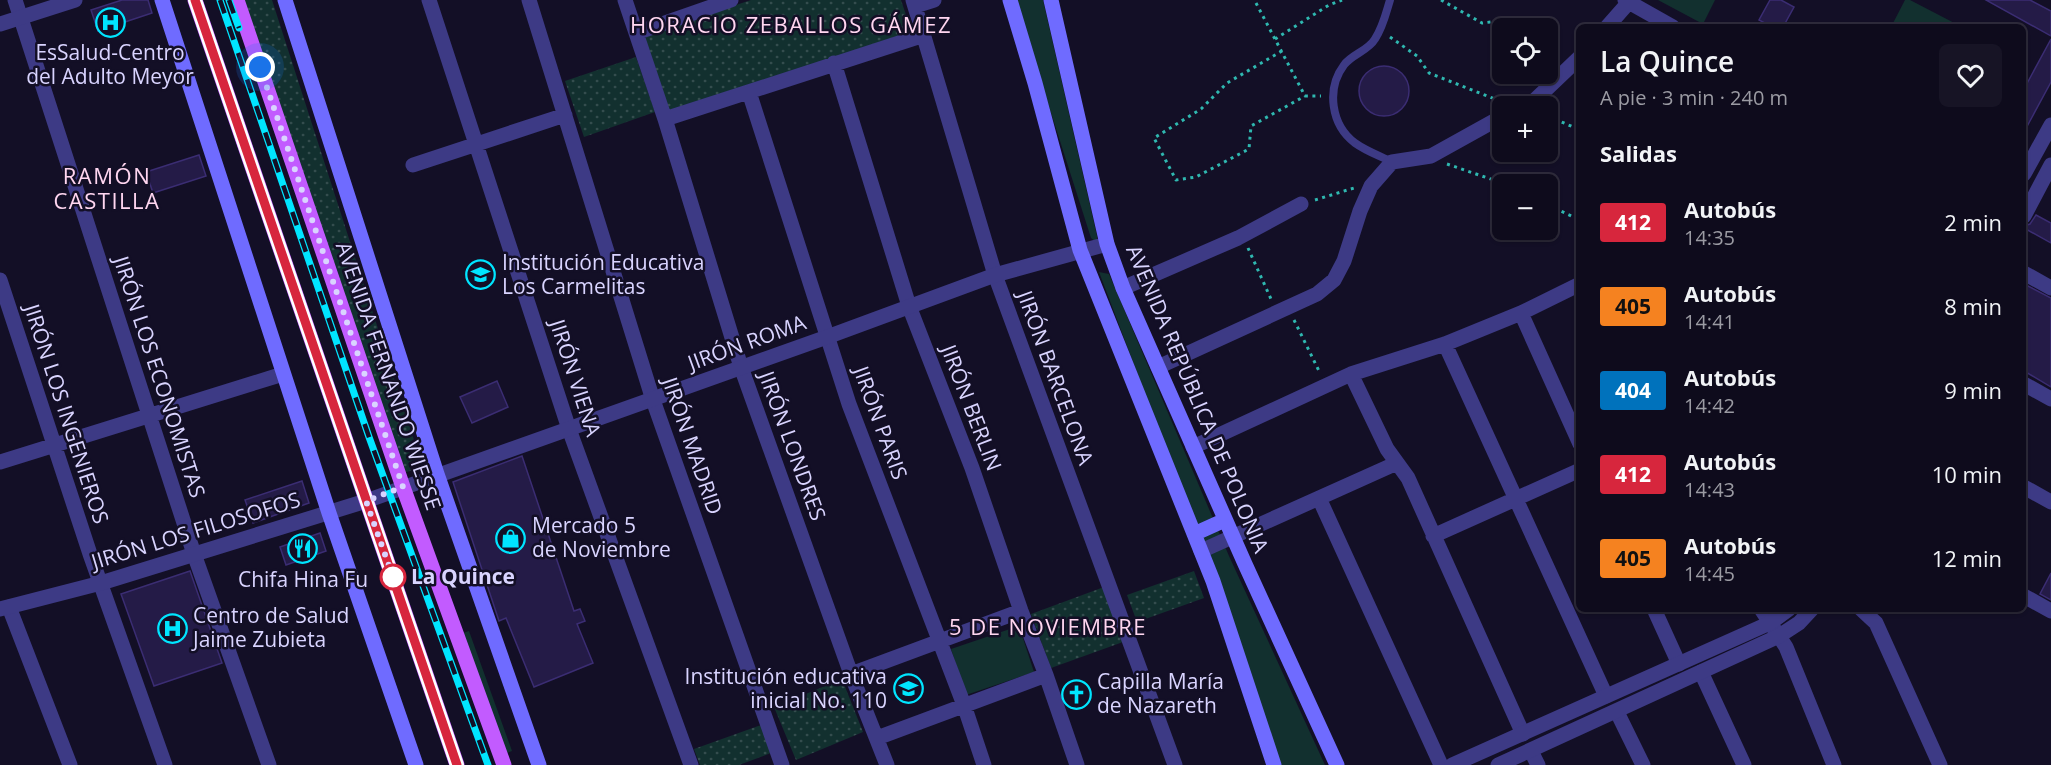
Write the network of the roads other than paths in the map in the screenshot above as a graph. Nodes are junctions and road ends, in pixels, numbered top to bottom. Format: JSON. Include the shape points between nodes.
{"nodes":[{"id":1,"x":15,"y":0,"type":"edge"},
{"id":2,"x":75,"y":0,"type":"edge"},
{"id":3,"x":162,"y":0,"type":"edge"},
{"id":4,"x":195,"y":0,"type":"edge"},
{"id":5,"x":237,"y":0,"type":"edge"},
{"id":6,"x":285,"y":0,"type":"edge"},
{"id":7,"x":429,"y":0,"type":"edge"},
{"id":8,"x":529,"y":0,"type":"edge"},
{"id":9,"x":625,"y":0,"type":"edge"},
{"id":10,"x":934,"y":0,"type":"edge"},
{"id":11,"x":1010,"y":0,"type":"edge"},
{"id":12,"x":1051,"y":0,"type":"edge"},
{"id":13,"x":1390,"y":0,"type":"edge"},
{"id":14,"x":726,"y":1,"type":"edge"},
{"id":15,"x":1627,"y":1,"type":"edge"},
{"id":16,"x":914,"y":3,"type":"edge"},
{"id":17,"x":21,"y":17,"type":"junction"},
{"id":18,"x":0,"y":24,"type":"edge"},
{"id":19,"x":1608,"y":24,"type":"edge"},
{"id":20,"x":1668,"y":24,"type":"edge"},
{"id":21,"x":636,"y":33,"type":"junction"},
{"id":22,"x":924,"y":35,"type":"junction"},
{"id":23,"x":1576,"y":61,"type":"edge"},
{"id":24,"x":834,"y":63,"type":"junction"},
{"id":25,"x":749,"y":92,"type":"junction"},
{"id":26,"x":1540,"y":96,"type":"edge"},
{"id":27,"x":565,"y":114,"type":"junction"},
{"id":28,"x":1492,"y":116,"type":"edge"},
{"id":29,"x":665,"y":119,"type":"junction"},
{"id":30,"x":2051,"y":125,"type":"edge"},
{"id":31,"x":477,"y":144,"type":"junction"},
{"id":32,"x":1392,"y":162,"type":"junction"},
{"id":33,"x":413,"y":165,"type":"dead end"},
{"id":34,"x":2051,"y":165,"type":"edge"},
{"id":35,"x":2026,"y":170,"type":"edge"},
{"id":36,"x":2046,"y":188,"type":"edge"},
{"id":37,"x":1301,"y":204,"type":"road end"},
{"id":38,"x":2026,"y":213,"type":"edge"},
{"id":39,"x":1107,"y":244,"type":"junction"},
{"id":40,"x":1080,"y":250,"type":"junction"},
{"id":41,"x":2026,"y":274,"type":"edge"},
{"id":42,"x":995,"y":275,"type":"junction"},
{"id":43,"x":0,"y":280,"type":"edge"},
{"id":44,"x":1576,"y":286,"type":"edge"},
{"id":45,"x":1123,"y":288,"type":"junction"},
{"id":46,"x":2051,"y":288,"type":"edge"},
{"id":47,"x":909,"y":306,"type":"junction"},
{"id":48,"x":1521,"y":313,"type":"junction"},
{"id":49,"x":827,"y":337,"type":"junction"},
{"id":50,"x":1445,"y":344,"type":"junction"},
{"id":51,"x":1158,"y":366,"type":"junction"},
{"id":52,"x":741,"y":367,"type":"junction"},
{"id":53,"x":283,"y":374,"type":"junction"},
{"id":54,"x":1351,"y":374,"type":"junction"},
{"id":55,"x":2026,"y":385,"type":"edge"},
{"id":56,"x":2051,"y":399,"type":"edge"},
{"id":57,"x":653,"y":400,"type":"junction"},
{"id":58,"x":148,"y":415,"type":"junction"},
{"id":59,"x":569,"y":429,"type":"junction"},
{"id":60,"x":1576,"y":435,"type":"edge"},
{"id":61,"x":55,"y":444,"type":"junction"},
{"id":62,"x":1193,"y":447,"type":"junction"},
{"id":63,"x":0,"y":462,"type":"edge"},
{"id":64,"x":1397,"y":463,"type":"junction"},
{"id":65,"x":1576,"y":472,"type":"edge"},
{"id":66,"x":437,"y":474,"type":"junction"},
{"id":67,"x":403,"y":487,"type":"junction"},
{"id":68,"x":2026,"y":488,"type":"edge"},
{"id":69,"x":1319,"y":498,"type":"junction"},
{"id":70,"x":1516,"y":499,"type":"junction"},
{"id":71,"x":366,"y":501,"type":"junction"},
{"id":72,"x":2051,"y":502,"type":"edge"},
{"id":73,"x":329,"y":513,"type":"junction"},
{"id":74,"x":1225,"y":520,"type":"junction"},
{"id":75,"x":1194,"y":534,"type":"junction"},
{"id":76,"x":1232,"y":536,"type":"junction"},
{"id":77,"x":1433,"y":536,"type":"junction"},
{"id":78,"x":1201,"y":551,"type":"junction"},
{"id":79,"x":194,"y":555,"type":"junction"},
{"id":80,"x":101,"y":583,"type":"junction"},
{"id":81,"x":2026,"y":597,"type":"edge"},
{"id":82,"x":5,"y":608,"type":"edge"},
{"id":83,"x":1021,"y":611,"type":"junction"},
{"id":84,"x":2051,"y":611,"type":"edge"},
{"id":85,"x":1655,"y":612,"type":"edge"},
{"id":86,"x":1763,"y":612,"type":"edge"},
{"id":87,"x":1785,"y":612,"type":"edge"},
{"id":88,"x":1809,"y":612,"type":"edge"},
{"id":89,"x":1864,"y":612,"type":"edge"},
{"id":90,"x":1770,"y":623,"type":"junction"},
{"id":91,"x":1779,"y":636,"type":"junction"},
{"id":92,"x":938,"y":640,"type":"junction"},
{"id":93,"x":1679,"y":664,"type":"junction"},
{"id":94,"x":1701,"y":672,"type":"junction"},
{"id":95,"x":852,"y":674,"type":"junction"},
{"id":96,"x":1046,"y":675,"type":"junction"},
{"id":97,"x":1606,"y":696,"type":"junction"},
{"id":98,"x":964,"y":705,"type":"junction"},
{"id":99,"x":1617,"y":712,"type":"junction"},
{"id":100,"x":1523,"y":734,"type":"junction"},
{"id":101,"x":877,"y":738,"type":"junction"},
{"id":102,"x":1531,"y":751,"type":"junction"},
{"id":103,"x":70,"y":765,"type":"edge"},
{"id":104,"x":165,"y":765,"type":"edge"},
{"id":105,"x":269,"y":765,"type":"edge"},
{"id":106,"x":416,"y":765,"type":"edge"},
{"id":107,"x":457,"y":765,"type":"edge"},
{"id":108,"x":504,"y":765,"type":"edge"},
{"id":109,"x":539,"y":765,"type":"edge"},
{"id":110,"x":691,"y":765,"type":"edge"},
{"id":111,"x":782,"y":765,"type":"edge"},
{"id":112,"x":886,"y":765,"type":"edge"},
{"id":113,"x":984,"y":765,"type":"edge"},
{"id":114,"x":1077,"y":765,"type":"edge"},
{"id":115,"x":1175,"y":765,"type":"edge"},
{"id":116,"x":1274,"y":765,"type":"edge"},
{"id":117,"x":1337,"y":765,"type":"edge"},
{"id":118,"x":1441,"y":765,"type":"edge"},
{"id":119,"x":1452,"y":765,"type":"edge"},
{"id":120,"x":1498,"y":765,"type":"edge"},
{"id":121,"x":1538,"y":765,"type":"edge"},
{"id":122,"x":1643,"y":765,"type":"edge"},
{"id":123,"x":1744,"y":765,"type":"edge"},
{"id":124,"x":1834,"y":765,"type":"edge"},
{"id":125,"x":1940,"y":765,"type":"edge"}],
"edges":[{"from":1,"to":17,"type":"street","name":"JIRÓN LOS ECONOMISTAS"},
{"from":2,"to":17,"type":"street"},
{"from":3,"to":53,"type":"main road"},
{"from":4,"to":71,"type":"main road"},
{"from":5,"to":67,"type":"main road","name":"AVENIDA FERNANDO WIESSE"},
{"from":6,"to":66,"type":"main road","name":"AVENIDA FERNANDO WIESSE"},
{"from":7,"to":31,"type":"street","name":"JIRÓN VIENA"},
{"from":8,"to":27,"type":"street","name":"JIRÓN MADRID"},
{"from":9,"to":21,"type":"street","name":"JIRÓN LONDRES"},
{"from":10,"to":16,"type":"street"},
{"from":11,"to":40,"type":"main road"},
{"from":12,"to":39,"type":"main road","name":"AVENIDA REPÚBLICA DE POLONIA"},
{"from":13,"to":32,"type":"lane","via":[[1380,31],[1371,45],[1346,62],[1334,82],[1332,95],[1341,129],[1355,143]]},
{"from":14,"to":21,"type":"street"},
{"from":15,"to":19,"type":"street"},
{"from":15,"to":20,"type":"street"},
{"from":16,"to":22,"type":"street","name":"JIRÓN BARCELONA"},
{"from":17,"to":18,"type":"street"},
{"from":17,"to":58,"type":"street","name":"JIRÓN LOS ECONOMISTAS"},
{"from":21,"to":29,"type":"street","name":"JIRÓN LONDRES"},
{"from":22,"to":24,"type":"street"},
{"from":22,"to":42,"type":"street","name":"JIRÓN BARCELONA"},
{"from":23,"to":26,"type":"street"},
{"from":24,"to":25,"type":"street"},
{"from":24,"to":47,"type":"street","name":"JIRÓN BERLIN"},
{"from":25,"to":29,"type":"street"},
{"from":25,"to":49,"type":"street","name":"JIRÓN PARIS"},
{"from":27,"to":31,"type":"street"},
{"from":27,"to":57,"type":"street","name":"JIRÓN MADRID"},
{"from":28,"to":32,"type":"street","via":[[1431,156]]},
{"from":29,"to":52,"type":"street","name":"JIRÓN LONDRES"},
{"from":30,"to":35,"type":"street"},
{"from":31,"to":33,"type":"street"},
{"from":31,"to":59,"type":"street","name":"JIRÓN VIENA"},
{"from":32,"to":51,"type":"street","via":[[1371,186],[1334,280],[1317,294]]},
{"from":34,"to":36,"type":"street"},
{"from":36,"to":38,"type":"street"},
{"from":37,"to":45,"type":"street","via":[[1243,235]]},
{"from":39,"to":40,"type":"street","name":"JIRÓN ROMA"},
{"from":39,"to":45,"type":"main road","name":"AVENIDA REPÚBLICA DE POLONIA"},
{"from":40,"to":42,"type":"street","name":"JIRÓN ROMA"},
{"from":40,"to":75,"type":"main road"},
{"from":41,"to":46,"type":"street"},
{"from":42,"to":47,"type":"street","name":"JIRÓN ROMA"},
{"from":42,"to":115,"type":"street","name":"JIRÓN BARCELONA"},
{"from":43,"to":61,"type":"street","name":"JIRÓN LOS INGENIEROS"},
{"from":44,"to":48,"type":"street"},
{"from":45,"to":51,"type":"main road","name":"AVENIDA REPÚBLICA DE POLONIA"},
{"from":47,"to":49,"type":"street","name":"JIRÓN ROMA"},
{"from":47,"to":83,"type":"street","name":"JIRÓN BERLIN","via":[[972,468]]},
{"from":48,"to":50,"type":"street"},
{"from":48,"to":60,"type":"street"},
{"from":49,"to":52,"type":"street","name":"JIRÓN ROMA"},
{"from":49,"to":92,"type":"street","name":"JIRÓN PARIS"},
{"from":50,"to":54,"type":"street"},
{"from":50,"to":70,"type":"street"},
{"from":51,"to":62,"type":"main road","name":"AVENIDA REPÚBLICA DE POLONIA"},
{"from":52,"to":57,"type":"street","name":"JIRÓN ROMA"},
{"from":52,"to":95,"type":"street","name":"JIRÓN LONDRES"},
{"from":53,"to":58,"type":"street"},
{"from":53,"to":73,"type":"main road"},
{"from":54,"to":62,"type":"street"},
{"from":54,"to":64,"type":"street"},
{"from":55,"to":56,"type":"street"},
{"from":57,"to":59,"type":"street","name":"JIRÓN ROMA"},
{"from":57,"to":111,"type":"street","name":"JIRÓN MADRID"},
{"from":58,"to":61,"type":"street"},
{"from":58,"to":79,"type":"street","name":"JIRÓN LOS ECONOMISTAS"},
{"from":59,"to":66,"type":"street","name":"JIRÓN ROMA"},
{"from":59,"to":110,"type":"street","name":"JIRÓN VIENA"},
{"from":61,"to":63,"type":"street"},
{"from":61,"to":80,"type":"street","name":"JIRÓN LOS INGENIEROS"},
{"from":62,"to":74,"type":"main road","name":"AVENIDA REPÚBLICA DE POLONIA"},
{"from":64,"to":69,"type":"street"},
{"from":64,"to":77,"type":"street","via":[[1408,478]]},
{"from":65,"to":70,"type":"street"},
{"from":66,"to":67,"type":"street","name":"JIRÓN ROMA"},
{"from":66,"to":109,"type":"main road","name":"AVENIDA FERNANDO WIESSE"},
{"from":67,"to":71,"type":"street","name":"JIRÓN LOS FILOSOFOS"},
{"from":67,"to":108,"type":"main road","name":"AVENIDA FERNANDO WIESSE"},
{"from":68,"to":72,"type":"street"},
{"from":69,"to":76,"type":"street"},
{"from":69,"to":118,"type":"street"},
{"from":70,"to":77,"type":"street"},
{"from":70,"to":97,"type":"street"},
{"from":71,"to":73,"type":"street","name":"JIRÓN LOS FILOSOFOS"},
{"from":71,"to":107,"type":"main road"},
{"from":73,"to":79,"type":"street","name":"JIRÓN LOS FILOSOFOS"},
{"from":73,"to":106,"type":"main road"},
{"from":74,"to":75,"type":"main road"},
{"from":74,"to":76,"type":"main road","name":"AVENIDA REPÚBLICA DE POLONIA"},
{"from":75,"to":78,"type":"main road"},
{"from":76,"to":78,"type":"street"},
{"from":76,"to":117,"type":"main road","name":"AVENIDA REPÚBLICA DE POLONIA"},
{"from":77,"to":100,"type":"street"},
{"from":78,"to":116,"type":"main road"},
{"from":79,"to":80,"type":"street","name":"JIRÓN LOS FILOSOFOS"},
{"from":79,"to":105,"type":"street","name":"JIRÓN LOS ECONOMISTAS"},
{"from":80,"to":82,"type":"street","name":"JIRÓN LOS FILOSOFOS"},
{"from":80,"to":104,"type":"street","name":"JIRÓN LOS INGENIEROS"},
{"from":81,"to":84,"type":"street"},
{"from":82,"to":103,"type":"street"},
{"from":83,"to":92,"type":"street"},
{"from":83,"to":96,"type":"street","name":"JIRÓN BERLIN"},
{"from":85,"to":93,"type":"street"},
{"from":86,"to":90,"type":"street"},
{"from":87,"to":90,"type":"street"},
{"from":88,"to":91,"type":"street"},
{"from":89,"to":125,"type":"street","via":[[1876,623]]},
{"from":90,"to":91,"type":"street"},
{"from":90,"to":93,"type":"street"},
{"from":91,"to":94,"type":"street"},
{"from":91,"to":124,"type":"street"},
{"from":92,"to":95,"type":"street"},
{"from":92,"to":98,"type":"street","name":"JIRÓN PARIS"},
{"from":93,"to":97,"type":"street"},
{"from":94,"to":99,"type":"street"},
{"from":94,"to":123,"type":"street"},
{"from":95,"to":101,"type":"street","name":"JIRÓN LONDRES"},
{"from":96,"to":98,"type":"street"},
{"from":96,"to":114,"type":"street","name":"JIRÓN BERLIN"},
{"from":97,"to":100,"type":"street"},
{"from":98,"to":101,"type":"street"},
{"from":98,"to":113,"type":"street","name":"JIRÓN PARIS"},
{"from":99,"to":102,"type":"street"},
{"from":99,"to":122,"type":"street"},
{"from":100,"to":119,"type":"street"},
{"from":101,"to":112,"type":"street","name":"JIRÓN LONDRES"},
{"from":102,"to":120,"type":"street"},
{"from":102,"to":121,"type":"street"}]}
